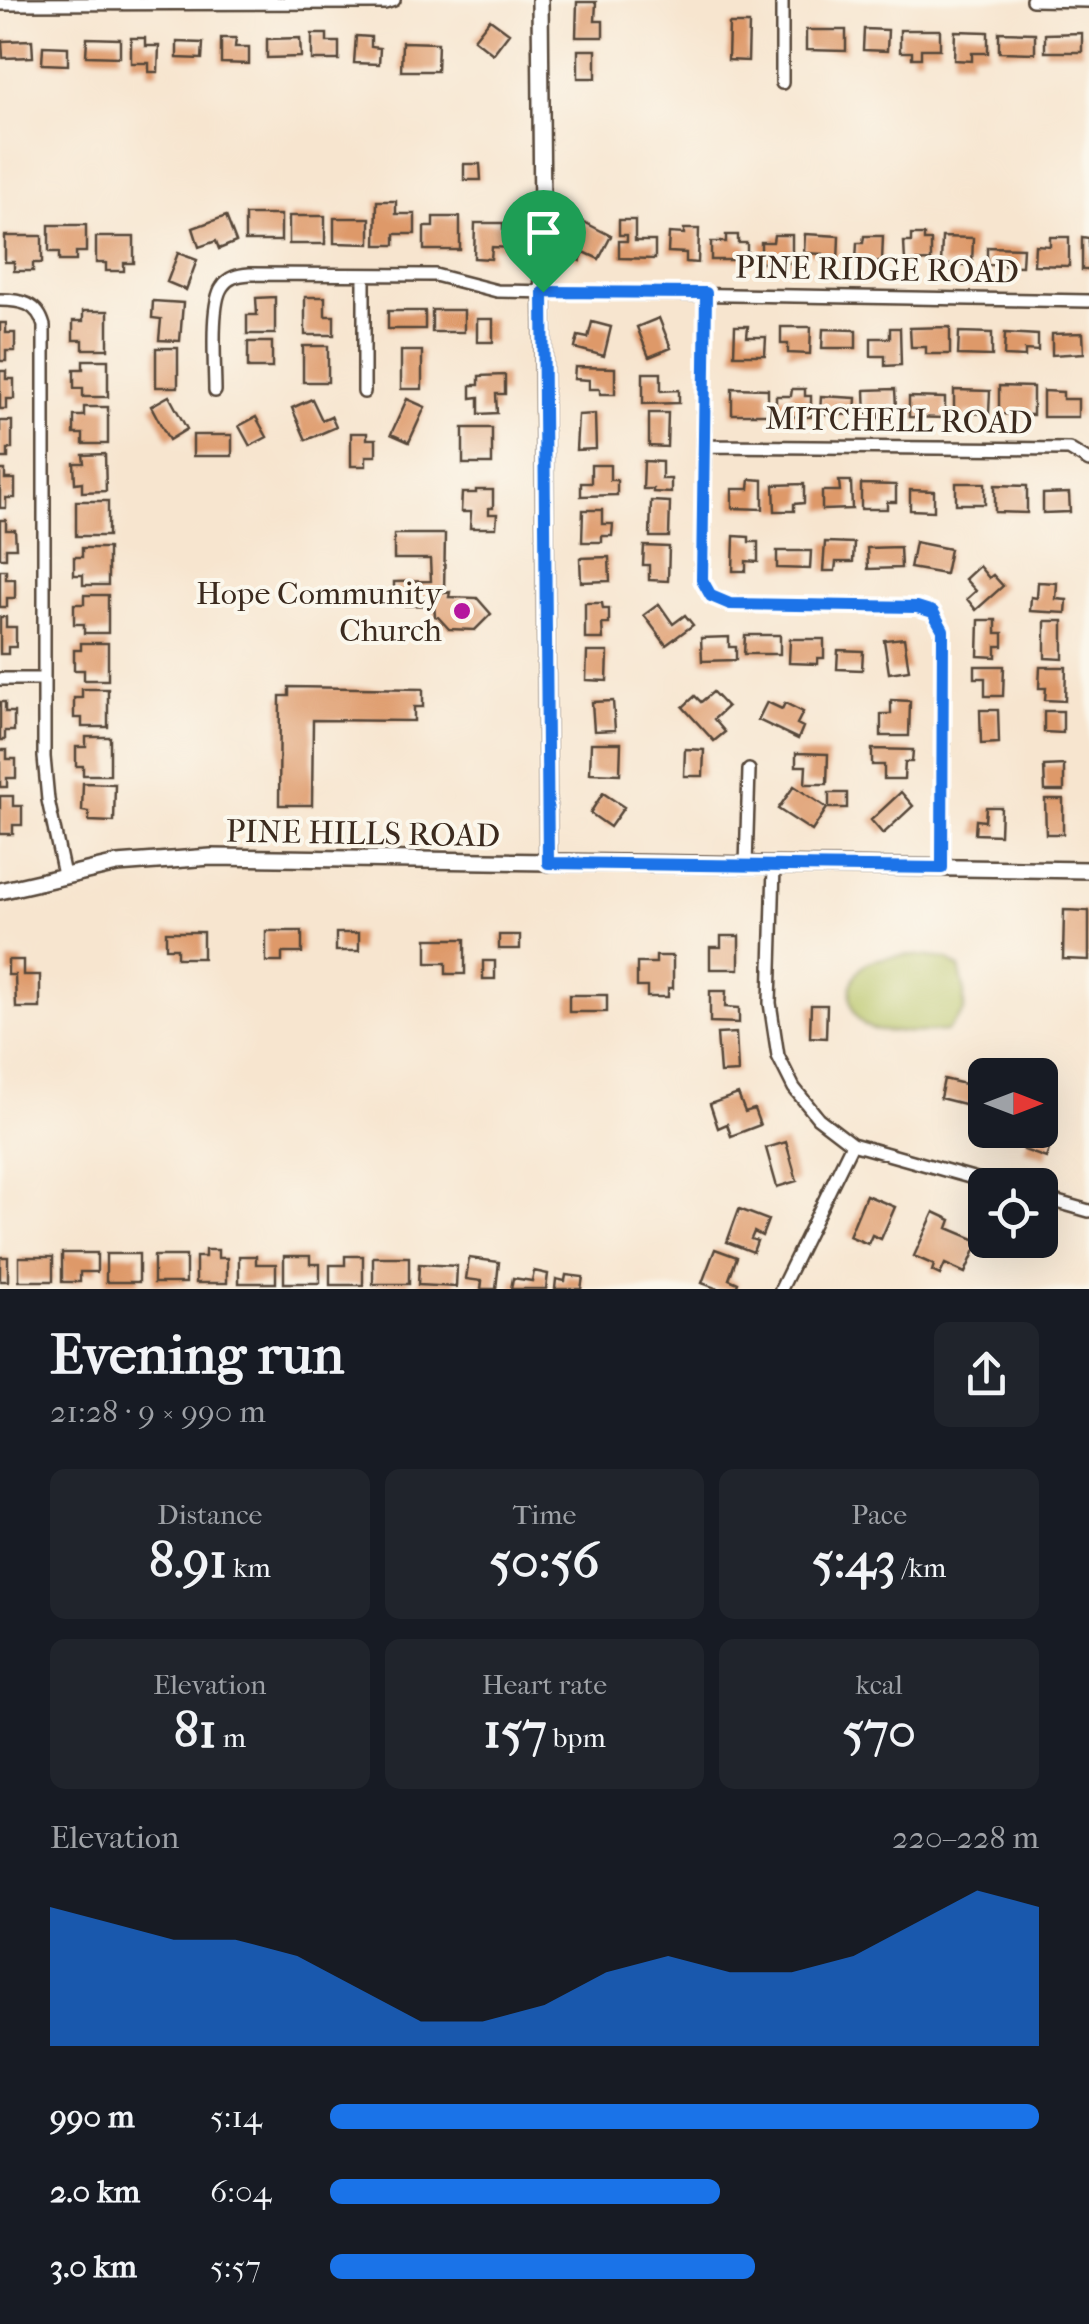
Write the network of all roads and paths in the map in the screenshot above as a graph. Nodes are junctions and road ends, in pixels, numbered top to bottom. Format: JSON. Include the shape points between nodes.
{"nodes":[{"id":1,"x":394,"y":0,"type":"edge"},
{"id":2,"x":540,"y":0,"type":"edge"},
{"id":3,"x":782,"y":0,"type":"edge"},
{"id":4,"x":1032,"y":0,"type":"edge"},
{"id":5,"x":1089,"y":1,"type":"edge"},
{"id":6,"x":0,"y":4,"type":"edge"},
{"id":7,"x":782,"y":83,"type":"dead end"},
{"id":8,"x":364,"y":275,"type":"junction"},
{"id":9,"x":543,"y":292,"type":"junction"},
{"id":10,"x":706,"y":293,"type":"junction"},
{"id":11,"x":0,"y":300,"type":"edge"},
{"id":12,"x":1089,"y":301,"type":"edge"},
{"id":13,"x":215,"y":391,"type":"dead end"},
{"id":14,"x":364,"y":392,"type":"dead end"},
{"id":15,"x":704,"y":446,"type":"junction"},
{"id":16,"x":1089,"y":461,"type":"edge"},
{"id":17,"x":0,"y":679,"type":"edge"},
{"id":18,"x":44,"y":679,"type":"junction"},
{"id":19,"x":749,"y":770,"type":"dead end"},
{"id":20,"x":548,"y":863,"type":"junction"},
{"id":21,"x":746,"y":866,"type":"junction"},
{"id":22,"x":774,"y":866,"type":"junction"},
{"id":23,"x":942,"y":868,"type":"junction"},
{"id":24,"x":1089,"y":870,"type":"edge"},
{"id":25,"x":64,"y":875,"type":"junction"},
{"id":26,"x":0,"y":891,"type":"edge"},
{"id":27,"x":852,"y":1144,"type":"junction"},
{"id":28,"x":968,"y":1177,"type":"edge"},
{"id":29,"x":1058,"y":1202,"type":"edge"},
{"id":30,"x":1089,"y":1211,"type":"edge"},
{"id":31,"x":781,"y":1289,"type":"edge"}],
"edges":[{"from":1,"to":6,"type":"street"},
{"from":2,"to":9,"type":"main road"},
{"from":3,"to":7,"type":"street"},
{"from":4,"to":5,"type":"street"},
{"from":8,"to":9,"type":"street","name":"PINE RIDGE ROAD","via":[[435,275],[497,291]]},
{"from":8,"to":13,"type":"street","name":"PINE RIDGE ROAD","via":[[232,277],[215,305]]},
{"from":8,"to":14,"type":"street"},
{"from":9,"to":10,"type":"street","name":"PINE RIDGE ROAD"},
{"from":9,"to":20,"type":"main road"},
{"from":10,"to":12,"type":"street","name":"PINE RIDGE ROAD"},
{"from":10,"to":15,"type":"street"},
{"from":11,"to":18,"type":"street","via":[[30,304],[44,326]]},
{"from":15,"to":16,"type":"street","name":"MITCHELL ROAD","via":[[1070,449]]},
{"from":15,"to":23,"type":"street","via":[[702,580],[711,596],[730,604],[933,612],[943,630]]},
{"from":17,"to":18,"type":"street"},
{"from":18,"to":25,"type":"street","via":[[46,785]]},
{"from":19,"to":21,"type":"street"},
{"from":20,"to":21,"type":"main road","name":"PINE HILLS ROAD"},
{"from":20,"to":25,"type":"main road","name":"PINE HILLS ROAD","via":[[211,858]]},
{"from":21,"to":22,"type":"main road","name":"PINE HILLS ROAD"},
{"from":22,"to":23,"type":"main road","name":"PINE HILLS ROAD"},
{"from":22,"to":27,"type":"street","via":[[770,1003],[778,1056],[818,1118]]},
{"from":23,"to":24,"type":"main road","name":"PINE HILLS ROAD"},
{"from":25,"to":26,"type":"main road","name":"PINE HILLS ROAD"},
{"from":27,"to":28,"type":"street"},
{"from":27,"to":31,"type":"street"},
{"from":29,"to":30,"type":"street"}]}
